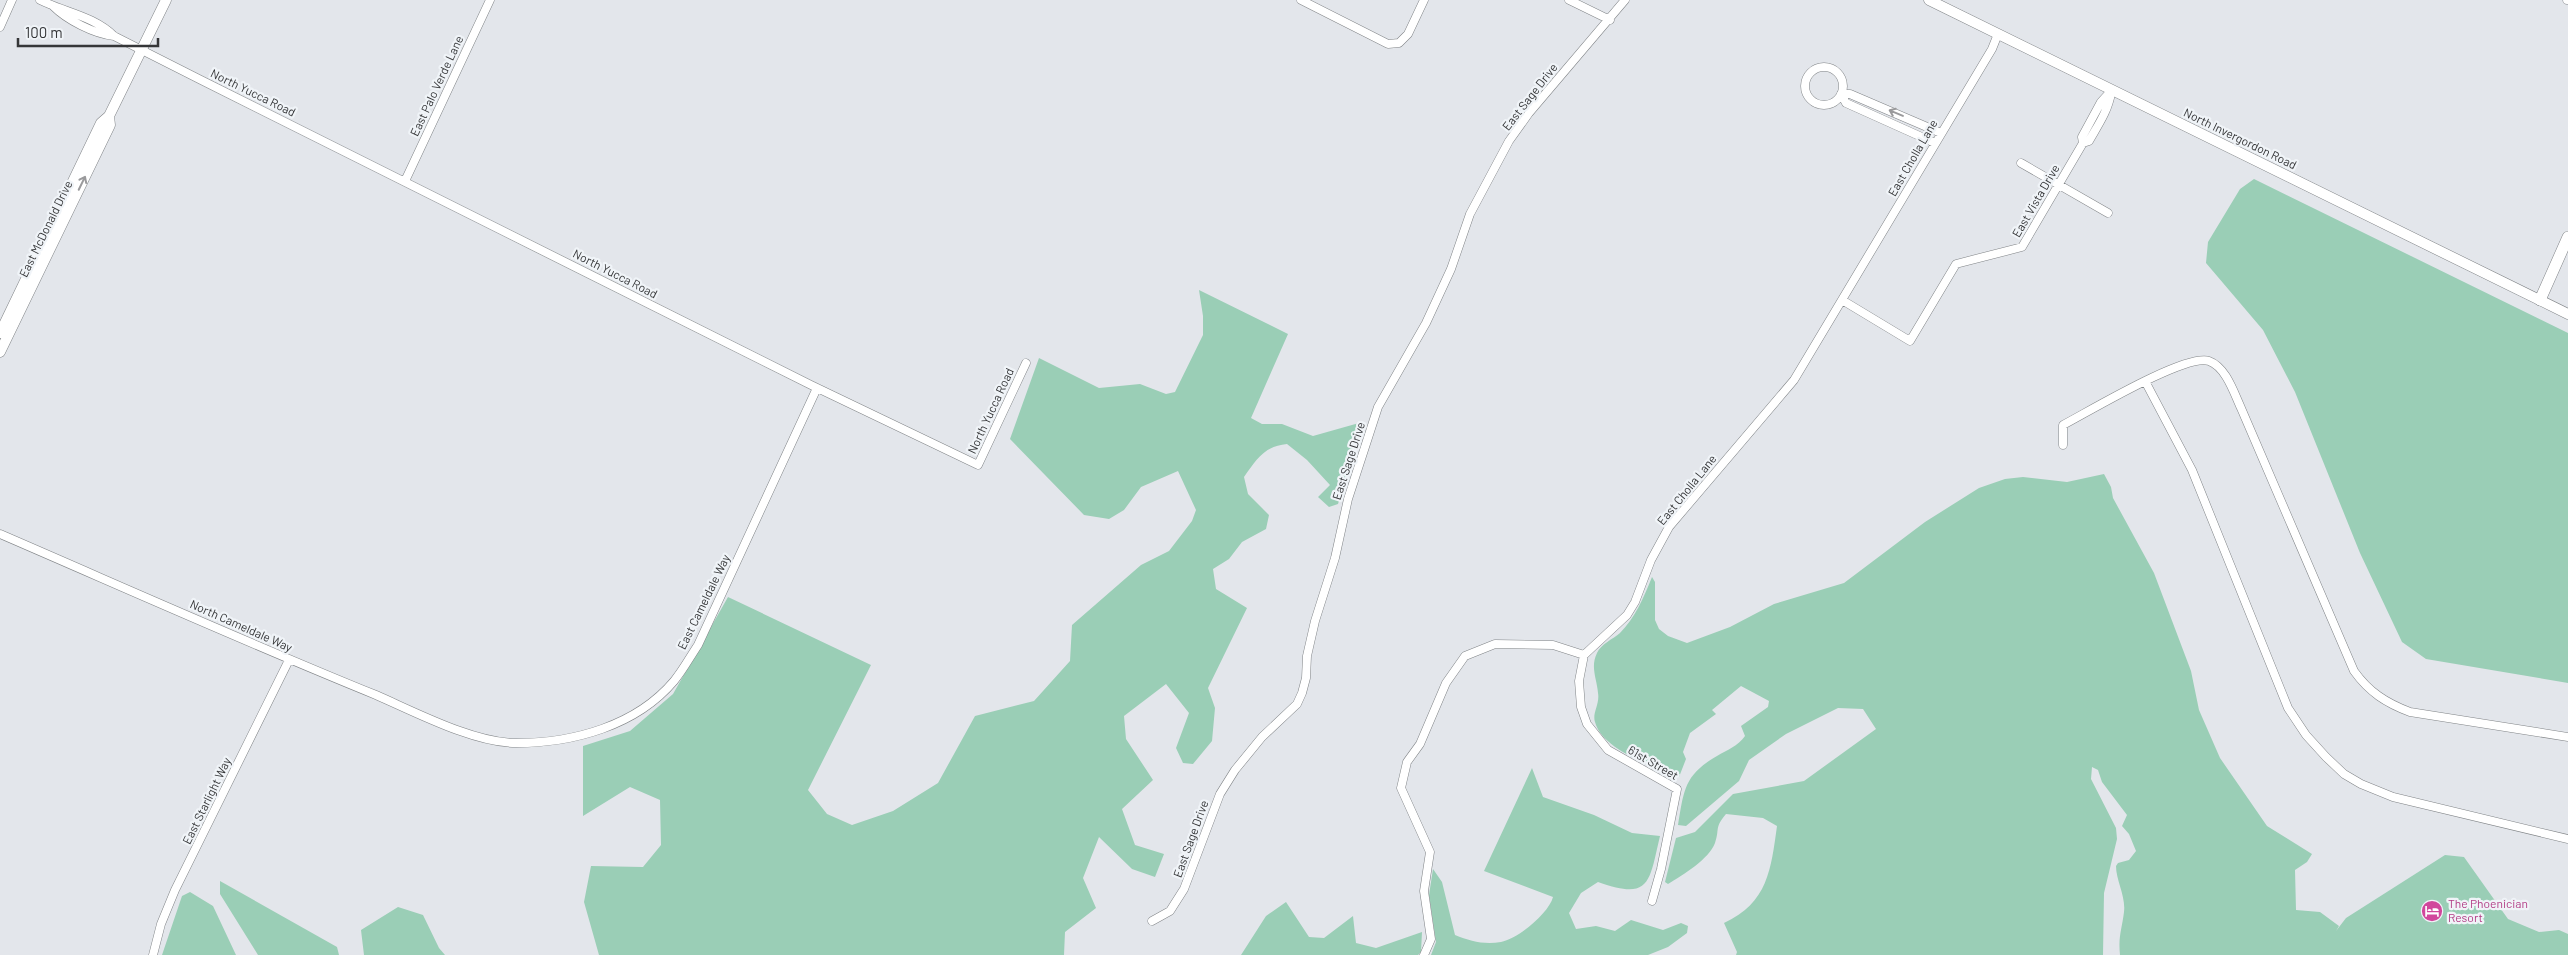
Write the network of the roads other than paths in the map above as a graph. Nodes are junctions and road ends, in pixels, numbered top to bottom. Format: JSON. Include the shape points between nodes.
{"nodes":[{"id":1,"x":12,"y":0,"type":"edge"},
{"id":2,"x":40,"y":0,"type":"edge"},
{"id":3,"x":166,"y":0,"type":"edge"},
{"id":4,"x":490,"y":0,"type":"edge"},
{"id":5,"x":1301,"y":0,"type":"edge"},
{"id":6,"x":1424,"y":0,"type":"edge"},
{"id":7,"x":1569,"y":0,"type":"edge"},
{"id":8,"x":1624,"y":0,"type":"edge"},
{"id":9,"x":1929,"y":0,"type":"edge"},
{"id":10,"x":1610,"y":20,"type":"junction"},
{"id":11,"x":0,"y":27,"type":"edge"},
{"id":12,"x":1998,"y":34,"type":"junction"},
{"id":13,"x":142,"y":50,"type":"junction"},
{"id":14,"x":2112,"y":91,"type":"junction"},
{"id":15,"x":1841,"y":94,"type":"junction"},
{"id":16,"x":1941,"y":133,"type":"junction"},
{"id":17,"x":1935,"y":143,"type":"junction"},
{"id":18,"x":2021,"y":163,"type":"dead end"},
{"id":19,"x":405,"y":181,"type":"junction"},
{"id":20,"x":2058,"y":185,"type":"junction"},
{"id":21,"x":2108,"y":213,"type":"dead end"},
{"id":22,"x":2568,"y":237,"type":"edge"},
{"id":23,"x":1842,"y":300,"type":"junction"},
{"id":24,"x":2540,"y":300,"type":"junction"},
{"id":25,"x":2568,"y":314,"type":"edge"},
{"id":26,"x":9,"y":324,"type":"junction"},
{"id":27,"x":0,"y":333,"type":"edge"},
{"id":28,"x":0,"y":352,"type":"edge"},
{"id":29,"x":1026,"y":363,"type":"dead end"},
{"id":30,"x":2145,"y":381,"type":"junction"},
{"id":31,"x":817,"y":388,"type":"junction"},
{"id":32,"x":2063,"y":445,"type":"dead end"},
{"id":33,"x":0,"y":534,"type":"edge"},
{"id":34,"x":1584,"y":655,"type":"junction"},
{"id":35,"x":289,"y":660,"type":"junction"},
{"id":36,"x":474,"y":736,"type":"joint"},
{"id":37,"x":2568,"y":738,"type":"edge"},
{"id":38,"x":2568,"y":839,"type":"edge"},
{"id":39,"x":1652,"y":901,"type":"dead end"},
{"id":40,"x":1152,"y":921,"type":"dead end"},
{"id":41,"x":153,"y":955,"type":"edge"},
{"id":42,"x":1424,"y":955,"type":"edge"}],
"edges":[{"from":1,"to":11,"type":"street"},
{"from":2,"to":13,"type":"street","name":"North Yucca Road","via":[[104,35],[114,36]]},
{"from":3,"to":13,"type":"street","name":"East McDonald Drive"},
{"from":4,"to":19,"type":"street","name":"East Palo Verde Lane"},
{"from":5,"to":6,"type":"street","via":[[1388,44],[1399,43],[1408,34]]},
{"from":7,"to":10,"type":"street"},
{"from":8,"to":10,"type":"street","name":"East Sage Drive"},
{"from":9,"to":12,"type":"street","name":"North Invergordon Road"},
{"from":10,"to":40,"type":"street","name":"East Sage Drive","via":[[1529,113],[1509,141],[1470,214],[1451,269],[1426,323],[1378,407],[1348,499],[1306,656],[1306,678],[1297,704],[1262,737],[1229,780],[1214,808],[1184,889],[1170,911]]},
{"from":12,"to":14,"type":"street","name":"North Invergordon Road"},
{"from":12,"to":16,"type":"street","name":"East Cholla Lane"},
{"from":13,"to":19,"type":"street","name":"North Yucca Road"},
{"from":13,"to":26,"type":"street","name":"East McDonald Drive","via":[[110,116],[101,124],[65,209]]},
{"from":14,"to":20,"type":"street","name":"East Vista Drive","via":[[2109,106],[2089,141],[2083,143]]},
{"from":14,"to":24,"type":"street","name":"North Invergordon Road"},
{"from":15,"to":15,"type":"street","via":[[1827,105],[1815,103],[1805,89],[1807,77],[1816,68],[1835,71],[1842,82]]},
{"from":16,"to":15,"type":"street","one_way":true,"via":[[1850,94]]},
{"from":15,"to":17,"type":"street","via":[[1846,103]]},
{"from":16,"to":17,"type":"street","name":"East Cholla Lane"},
{"from":17,"to":23,"type":"street","name":"East Cholla Lane"},
{"from":18,"to":20,"type":"street"},
{"from":19,"to":31,"type":"street","name":"North Yucca Road"},
{"from":20,"to":21,"type":"street"},
{"from":20,"to":23,"type":"street","name":"East Vista Drive","via":[[2022,247],[1956,264],[1910,341]]},
{"from":22,"to":24,"type":"main road"},
{"from":23,"to":34,"type":"street","name":"East Cholla Lane","via":[[1794,380],[1670,527],[1626,615]]},
{"from":24,"to":25,"type":"street","name":"North Invergordon Road"},
{"from":26,"to":27,"type":"street","name":"East McDonald Drive"},
{"from":26,"to":28,"type":"street","name":"East McDonald Drive"},
{"from":29,"to":31,"type":"street","name":"North Yucca Road","via":[[978,465]]},
{"from":30,"to":32,"type":"street","via":[[2063,426]]},
{"from":30,"to":37,"type":"street","via":[[2200,359],[2211,362],[2223,372],[2354,671],[2377,696],[2410,712]]},
{"from":30,"to":38,"type":"street","via":[[2192,470],[2288,708],[2326,758],[2344,774],[2393,797]]},
{"from":31,"to":36,"type":"street","name":"East Cameldale Way","via":[[698,645],[674,681],[640,711],[600,730],[557,740],[514,743]]},
{"from":33,"to":35,"type":"street","name":"North Cameldale Way"},
{"from":34,"to":39,"type":"street","name":"61st Street","via":[[1579,681],[1581,708],[1587,724],[1608,750],[1678,790]]},
{"from":34,"to":42,"type":"street","via":[[1553,645],[1495,644],[1465,656],[1446,683],[1420,744],[1407,762],[1401,788],[1430,852],[1424,892],[1432,939]]},
{"from":35,"to":36,"type":"street","name":"North Cameldale Way"},
{"from":35,"to":41,"type":"street","name":"East Starlight Way","via":[[175,890]]}]}
